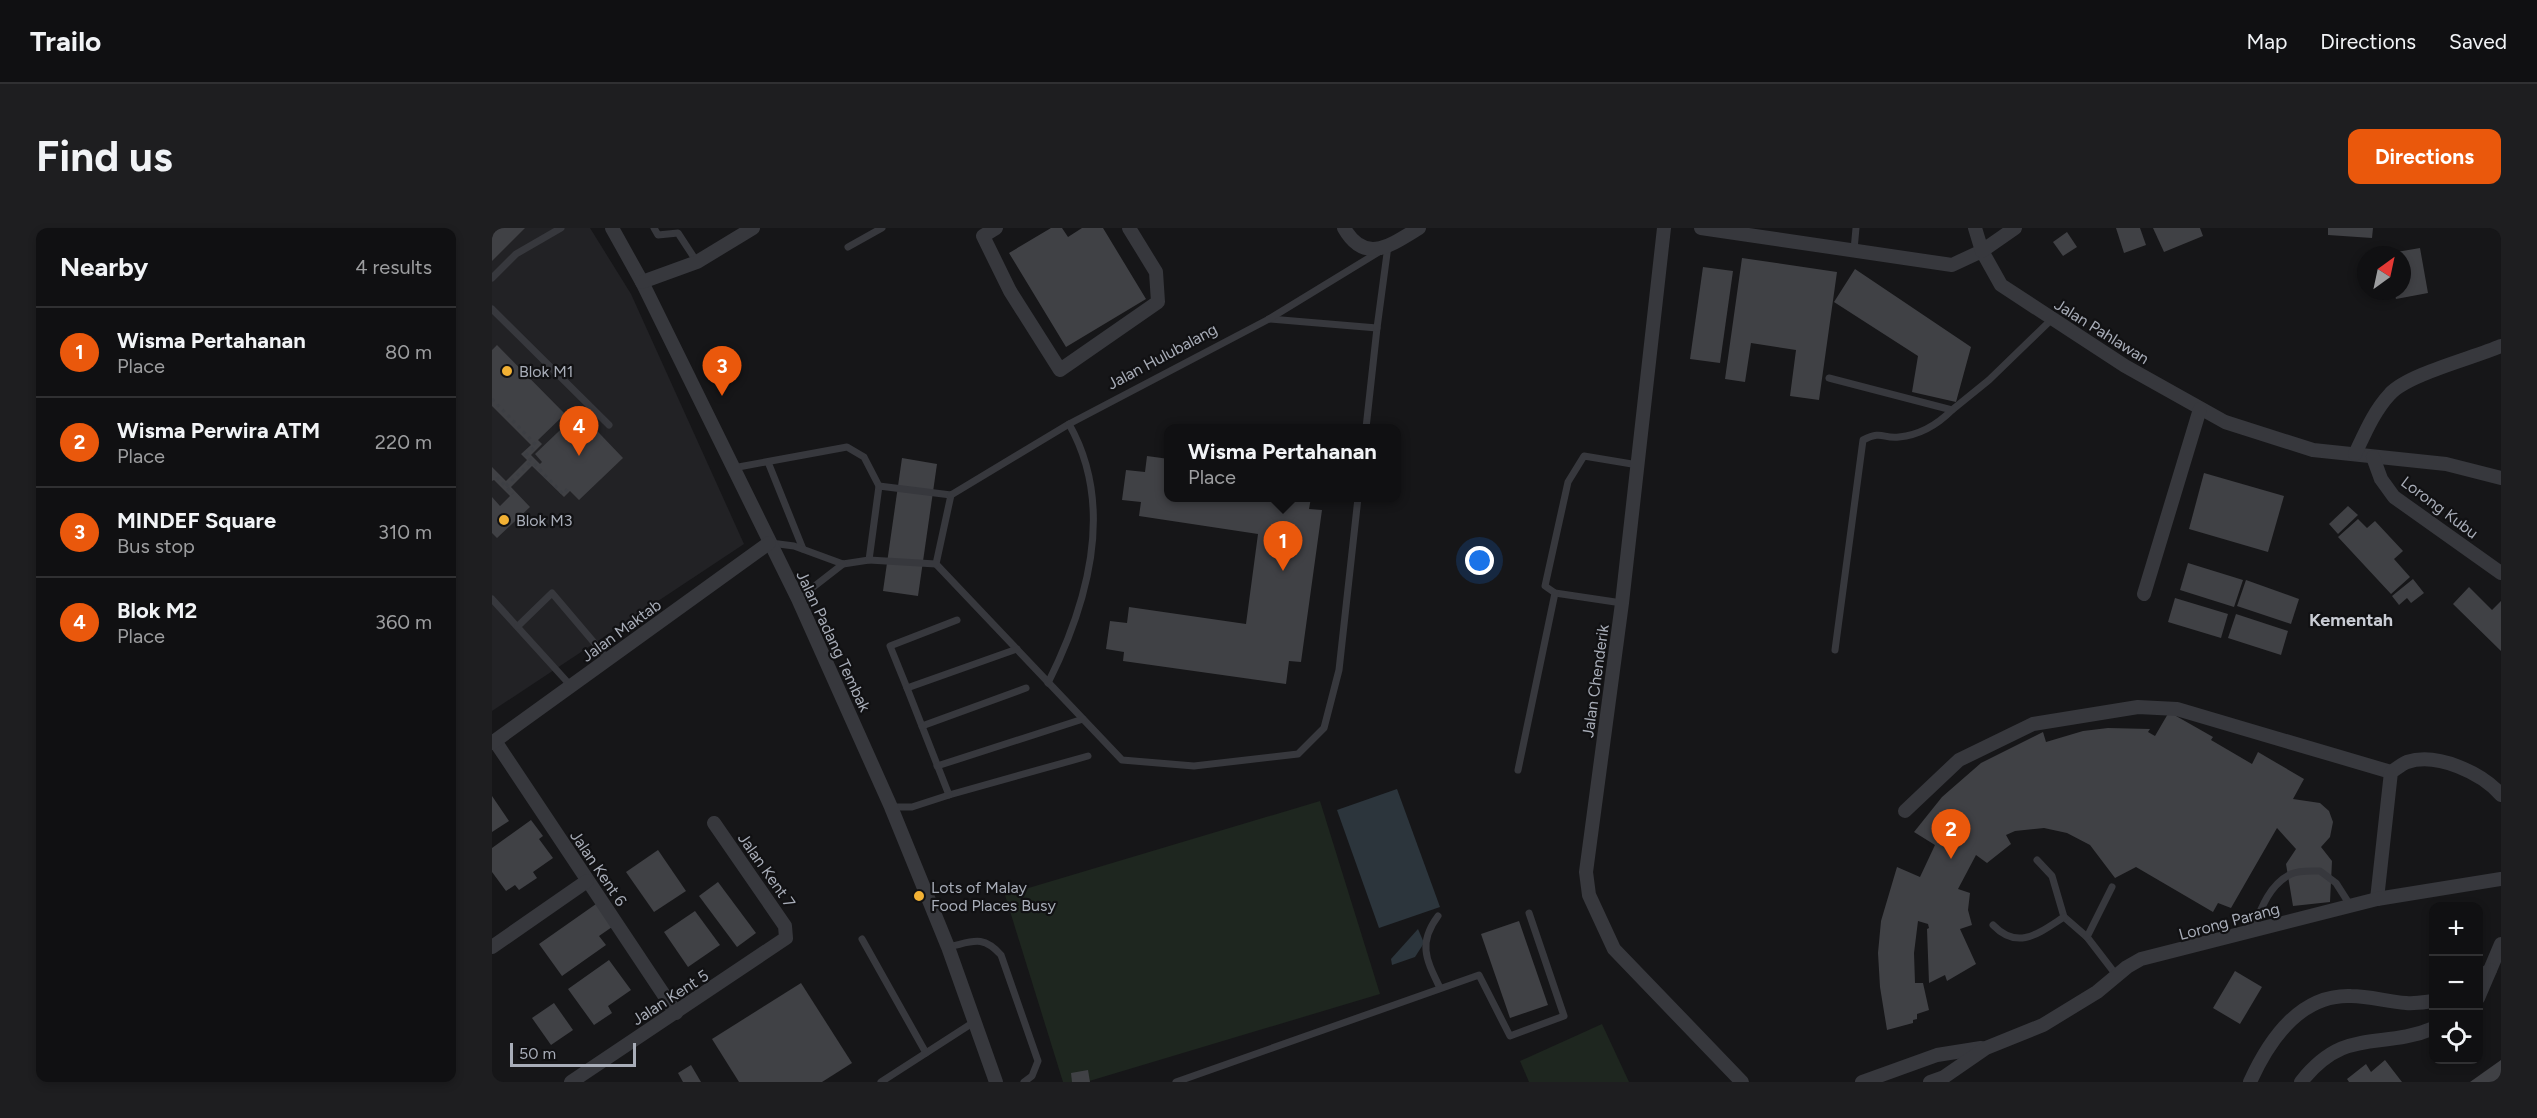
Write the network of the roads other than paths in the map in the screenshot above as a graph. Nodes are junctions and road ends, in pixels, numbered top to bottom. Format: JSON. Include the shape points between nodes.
{"nodes":[{"id":1,"x":561,"y":228,"type":"edge"},
{"id":2,"x":612,"y":228,"type":"edge"},
{"id":3,"x":654,"y":228,"type":"edge"},
{"id":4,"x":753,"y":228,"type":"edge"},
{"id":5,"x":882,"y":228,"type":"edge"},
{"id":6,"x":996,"y":228,"type":"edge"},
{"id":7,"x":1129,"y":228,"type":"edge"},
{"id":8,"x":1344,"y":228,"type":"edge"},
{"id":9,"x":1419,"y":228,"type":"edge"},
{"id":10,"x":1664,"y":228,"type":"edge"},
{"id":11,"x":1701,"y":228,"type":"edge"},
{"id":12,"x":1856,"y":228,"type":"edge"},
{"id":13,"x":1975,"y":228,"type":"edge"},
{"id":14,"x":2015,"y":228,"type":"edge"},
{"id":15,"x":1780,"y":234,"type":"edge"},
{"id":16,"x":1388,"y":246,"type":"junction"},
{"id":17,"x":848,"y":247,"type":"dead end"},
{"id":18,"x":1854,"y":250,"type":"junction"},
{"id":19,"x":1982,"y":251,"type":"junction"},
{"id":20,"x":697,"y":262,"type":"junction"},
{"id":21,"x":492,"y":278,"type":"edge"},
{"id":22,"x":642,"y":282,"type":"junction"},
{"id":23,"x":492,"y":309,"type":"edge"},
{"id":24,"x":1269,"y":319,"type":"junction"},
{"id":25,"x":2051,"y":320,"type":"junction"},
{"id":26,"x":1377,"y":328,"type":"junction"},
{"id":27,"x":2501,"y":346,"type":"edge"},
{"id":28,"x":1829,"y":378,"type":"dead end"},
{"id":29,"x":2200,"y":409,"type":"junction"},
{"id":30,"x":1952,"y":410,"type":"junction"},
{"id":31,"x":1070,"y":424,"type":"junction"},
{"id":32,"x":1367,"y":424,"type":"edge"},
{"id":33,"x":609,"y":425,"type":"dead end"},
{"id":34,"x":2355,"y":454,"type":"junction"},
{"id":35,"x":2373,"y":457,"type":"junction"},
{"id":36,"x":768,"y":462,"type":"junction"},
{"id":37,"x":1638,"y":465,"type":"junction"},
{"id":38,"x":733,"y":468,"type":"junction"},
{"id":39,"x":2501,"y":478,"type":"edge"},
{"id":40,"x":879,"y":486,"type":"junction"},
{"id":41,"x":951,"y":495,"type":"junction"},
{"id":42,"x":1358,"y":502,"type":"edge"},
{"id":43,"x":769,"y":543,"type":"junction"},
{"id":44,"x":803,"y":549,"type":"junction"},
{"id":45,"x":869,"y":560,"type":"junction"},
{"id":46,"x":843,"y":564,"type":"junction"},
{"id":47,"x":936,"y":564,"type":"junction"},
{"id":48,"x":2501,"y":573,"type":"edge"},
{"id":49,"x":1555,"y":593,"type":"junction"},
{"id":50,"x":2144,"y":594,"type":"dead end"},
{"id":51,"x":492,"y":599,"type":"edge"},
{"id":52,"x":798,"y":599,"type":"junction"},
{"id":53,"x":1622,"y":603,"type":"junction"},
{"id":54,"x":957,"y":620,"type":"dead end"},
{"id":55,"x":518,"y":626,"type":"junction"},
{"id":56,"x":1017,"y":649,"type":"junction"},
{"id":57,"x":1835,"y":650,"type":"dead end"},
{"id":58,"x":608,"y":659,"type":"junction"},
{"id":59,"x":1048,"y":683,"type":"junction"},
{"id":60,"x":571,"y":686,"type":"junction"},
{"id":61,"x":907,"y":688,"type":"junction"},
{"id":62,"x":1026,"y":688,"type":"dead end"},
{"id":63,"x":1083,"y":719,"type":"junction"},
{"id":64,"x":922,"y":726,"type":"junction"},
{"id":65,"x":494,"y":742,"type":"edge"},
{"id":66,"x":1088,"y":756,"type":"dead end"},
{"id":67,"x":937,"y":766,"type":"junction"},
{"id":68,"x":1518,"y":770,"type":"dead end"},
{"id":69,"x":2391,"y":772,"type":"junction"},
{"id":70,"x":949,"y":795,"type":"junction"},
{"id":71,"x":2501,"y":795,"type":"edge"},
{"id":72,"x":891,"y":807,"type":"junction"},
{"id":73,"x":1905,"y":812,"type":"dead end"},
{"id":74,"x":714,"y":823,"type":"dead end"},
{"id":75,"x":2037,"y":860,"type":"dead end"},
{"id":76,"x":2501,"y":879,"type":"edge"},
{"id":77,"x":587,"y":881,"type":"junction"},
{"id":78,"x":2112,"y":887,"type":"dead end"},
{"id":79,"x":2377,"y":899,"type":"junction"},
{"id":80,"x":2350,"y":906,"type":"junction"},
{"id":81,"x":1529,"y":914,"type":"dead end"},
{"id":82,"x":1438,"y":916,"type":"dead end"},
{"id":83,"x":2064,"y":917,"type":"junction"},
{"id":84,"x":1993,"y":925,"type":"dead end"},
{"id":85,"x":2253,"y":932,"type":"junction"},
{"id":86,"x":2087,"y":937,"type":"junction"},
{"id":87,"x":786,"y":938,"type":"joint"},
{"id":88,"x":862,"y":939,"type":"dead end"},
{"id":89,"x":2501,"y":944,"type":"edge"},
{"id":90,"x":492,"y":947,"type":"edge"},
{"id":91,"x":948,"y":947,"type":"junction"},
{"id":92,"x":2484,"y":974,"type":"edge"},
{"id":93,"x":2117,"y":976,"type":"junction"},
{"id":94,"x":1440,"y":988,"type":"junction"},
{"id":95,"x":2429,"y":1001,"type":"edge"},
{"id":96,"x":676,"y":1013,"type":"junction"},
{"id":97,"x":974,"y":1022,"type":"junction"},
{"id":98,"x":2429,"y":1029,"type":"edge"},
{"id":99,"x":1986,"y":1048,"type":"junction"},
{"id":100,"x":926,"y":1053,"type":"junction"},
{"id":101,"x":572,"y":1082,"type":"edge"},
{"id":102,"x":881,"y":1082,"type":"edge"},
{"id":103,"x":996,"y":1082,"type":"edge"},
{"id":104,"x":1024,"y":1082,"type":"edge"},
{"id":105,"x":1176,"y":1082,"type":"edge"},
{"id":106,"x":1742,"y":1082,"type":"edge"},
{"id":107,"x":1862,"y":1082,"type":"edge"},
{"id":108,"x":1930,"y":1082,"type":"edge"},
{"id":109,"x":2250,"y":1082,"type":"edge"},
{"id":110,"x":2301,"y":1082,"type":"edge"}],
"edges":[{"from":1,"to":21,"type":"lane","via":[[516,254]]},
{"from":2,"to":22,"type":"street","name":"Jalan Padang Tembak"},
{"from":3,"to":20,"type":"lane","via":[[658,235],[678,232]]},
{"from":4,"to":20,"type":"street"},
{"from":5,"to":17,"type":"lane"},
{"from":6,"to":7,"type":"street","via":[[983,236],[1010,291],[1060,370],[1158,302],[1156,272]]},
{"from":8,"to":16,"type":"street","via":[[1352,242],[1369,250]]},
{"from":9,"to":16,"type":"street","name":"Jalan Hulubalang"},
{"from":10,"to":37,"type":"street","name":"Jalan Chenderik"},
{"from":11,"to":15,"type":"street"},
{"from":12,"to":18,"type":"lane"},
{"from":13,"to":19,"type":"street","name":"Jalan Pahlawan"},
{"from":14,"to":19,"type":"street"},
{"from":15,"to":18,"type":"street"},
{"from":16,"to":24,"type":"lane","name":"Jalan Hulubalang"},
{"from":16,"to":26,"type":"lane"},
{"from":18,"to":19,"type":"street","via":[[1952,265]]},
{"from":19,"to":25,"type":"street","name":"Jalan Pahlawan","via":[[2001,285]]},
{"from":20,"to":22,"type":"street"},
{"from":22,"to":38,"type":"street","name":"Jalan Padang Tembak"},
{"from":23,"to":33,"type":"lane"},
{"from":24,"to":26,"type":"lane"},
{"from":24,"to":31,"type":"lane","name":"Jalan Hulubalang"},
{"from":25,"to":29,"type":"street","name":"Jalan Pahlawan"},
{"from":25,"to":30,"type":"lane"},
{"from":26,"to":32,"type":"lane"},
{"from":27,"to":34,"type":"street","via":[[2392,392],[2375,412]]},
{"from":28,"to":30,"type":"lane"},
{"from":29,"to":34,"type":"street","name":"Jalan Pahlawan","via":[[2261,435],[2313,450]]},
{"from":29,"to":50,"type":"street"},
{"from":30,"to":57,"type":"lane","via":[[1937,425],[1898,438],[1876,433],[1863,440]]},
{"from":31,"to":41,"type":"lane","name":"Jalan Hulubalang"},
{"from":31,"to":59,"type":"lane","via":[[1090,477],[1095,531],[1078,610]]},
{"from":34,"to":35,"type":"street","name":"Jalan Pahlawan"},
{"from":35,"to":39,"type":"street","name":"Jalan Pahlawan","via":[[2446,464]]},
{"from":35,"to":48,"type":"street","name":"Lorong Kubu","via":[[2381,479],[2394,497]]},
{"from":36,"to":38,"type":"lane"},
{"from":36,"to":40,"type":"lane","via":[[848,447],[864,457]]},
{"from":36,"to":44,"type":"lane"},
{"from":37,"to":49,"type":"lane","via":[[1584,456],[1576,466],[1568,482],[1545,586]]},
{"from":37,"to":53,"type":"street","name":"Jalan Chenderik"},
{"from":38,"to":43,"type":"street","name":"Jalan Padang Tembak"},
{"from":40,"to":41,"type":"lane"},
{"from":40,"to":45,"type":"lane"},
{"from":41,"to":47,"type":"lane"},
{"from":42,"to":63,"type":"lane","via":[[1339,670],[1324,728],[1298,754],[1194,766],[1122,760]]},
{"from":43,"to":44,"type":"lane"},
{"from":43,"to":52,"type":"street","name":"Jalan Padang Tembak"},
{"from":43,"to":58,"type":"street","name":"Jalan Maktab"},
{"from":44,"to":46,"type":"lane"},
{"from":45,"to":46,"type":"lane"},
{"from":45,"to":47,"type":"lane"},
{"from":46,"to":52,"type":"lane"},
{"from":47,"to":56,"type":"lane"},
{"from":49,"to":53,"type":"lane"},
{"from":49,"to":68,"type":"lane"},
{"from":51,"to":55,"type":"lane"},
{"from":52,"to":72,"type":"street","name":"Jalan Padang Tembak"},
{"from":53,"to":106,"type":"street","name":"Jalan Chenderik","via":[[1586,872],[1589,895],[1614,949]]},
{"from":54,"to":61,"type":"lane","via":[[890,646]]},
{"from":55,"to":58,"type":"lane","via":[[552,593]]},
{"from":55,"to":60,"type":"lane"},
{"from":56,"to":59,"type":"lane"},
{"from":56,"to":61,"type":"lane"},
{"from":58,"to":60,"type":"street","name":"Jalan Maktab"},
{"from":59,"to":63,"type":"lane"},
{"from":60,"to":65,"type":"street","name":"Jalan Maktab"},
{"from":61,"to":64,"type":"lane"},
{"from":62,"to":64,"type":"lane"},
{"from":63,"to":67,"type":"lane"},
{"from":64,"to":67,"type":"lane"},
{"from":65,"to":77,"type":"street","name":"Jalan Kent 6"},
{"from":66,"to":70,"type":"lane"},
{"from":67,"to":70,"type":"lane"},
{"from":69,"to":71,"type":"street","via":[[2408,762],[2459,766],[2490,782]]},
{"from":69,"to":73,"type":"street","via":[[2177,709],[2138,707],[2033,724],[1959,760]]},
{"from":69,"to":79,"type":"street"},
{"from":70,"to":72,"type":"lane","via":[[912,807]]},
{"from":72,"to":91,"type":"street","name":"Jalan Padang Tembak"},
{"from":74,"to":87,"type":"street","name":"Jalan Kent 7","via":[[785,926]]},
{"from":75,"to":83,"type":"lane","via":[[2052,876]]},
{"from":76,"to":79,"type":"street","name":"Lorong Parang"},
{"from":77,"to":90,"type":"street"},
{"from":77,"to":96,"type":"street","name":"Jalan Kent 6"},
{"from":78,"to":86,"type":"lane"},
{"from":79,"to":80,"type":"street","name":"Lorong Parang"},
{"from":80,"to":85,"type":"street","name":"Lorong Parang"},
{"from":80,"to":85,"type":"lane","via":[[2336,883],[2320,871],[2293,873],[2276,885]]},
{"from":81,"to":94,"type":"lane","via":[[1564,1016],[1510,1036],[1479,975]]},
{"from":82,"to":94,"type":"lane","via":[[1428,935],[1425,957]]},
{"from":83,"to":84,"type":"lane","via":[[2037,934],[2018,939],[2004,936]]},
{"from":83,"to":86,"type":"lane"},
{"from":85,"to":93,"type":"street","name":"Lorong Parang","via":[[2142,959]]},
{"from":86,"to":93,"type":"lane"},
{"from":87,"to":96,"type":"street","name":"Jalan Kent 5"},
{"from":88,"to":100,"type":"lane"},
{"from":89,"to":92,"type":"street"},
{"from":91,"to":97,"type":"street","name":"Jalan Padang Tembak"},
{"from":91,"to":104,"type":"lane","via":[[981,940],[1001,955],[1038,1061],[1032,1076]]},
{"from":93,"to":99,"type":"street","name":"Lorong Parang","via":[[2043,1025]]},
{"from":94,"to":105,"type":"lane"},
{"from":95,"to":109,"type":"street","via":[[2406,1003],[2350,995],[2323,999],[2296,1014],[2259,1063]]},
{"from":96,"to":101,"type":"street","name":"Jalan Kent 5"},
{"from":97,"to":100,"type":"lane"},
{"from":97,"to":103,"type":"street","name":"Jalan Padang Tembak"},
{"from":98,"to":110,"type":"street","via":[[2336,1050],[2312,1067]]},
{"from":99,"to":107,"type":"street","name":"Lorong Parang","via":[[1937,1054]]},
{"from":99,"to":108,"type":"street","name":"Lorong Parang"},
{"from":100,"to":102,"type":"lane"}]}
